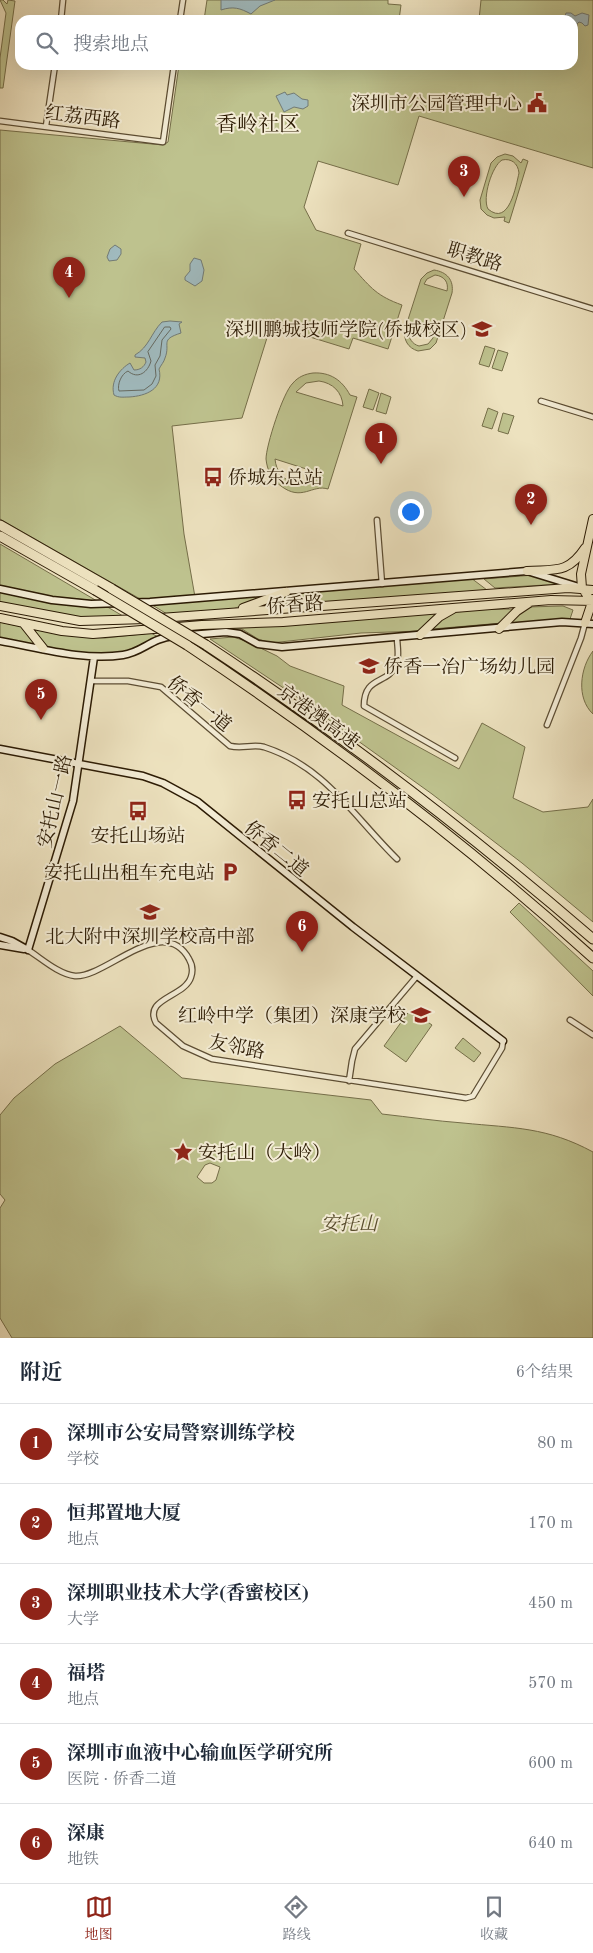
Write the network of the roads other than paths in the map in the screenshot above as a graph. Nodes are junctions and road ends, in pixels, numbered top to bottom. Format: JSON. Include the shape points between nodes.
{"nodes":[{"id":1,"x":63,"y":0,"type":"edge"},
{"id":2,"x":183,"y":0,"type":"edge"},
{"id":3,"x":62,"y":15,"type":"edge"},
{"id":4,"x":181,"y":15,"type":"edge"},
{"id":5,"x":53,"y":70,"type":"edge"},
{"id":6,"x":173,"y":70,"type":"edge"},
{"id":7,"x":0,"y":121,"type":"edge"},
{"id":8,"x":46,"y":126,"type":"junction"},
{"id":9,"x":348,"y":233,"type":"dead end"},
{"id":10,"x":593,"y":308,"type":"edge"},
{"id":11,"x":541,"y":401,"type":"dead end"},
{"id":12,"x":593,"y":418,"type":"edge"},
{"id":13,"x":377,"y":520,"type":"dead end"},
{"id":14,"x":593,"y":521,"type":"edge"},
{"id":15,"x":0,"y":526,"type":"edge"},
{"id":16,"x":0,"y":536,"type":"edge"},
{"id":17,"x":590,"y":543,"type":"edge"},
{"id":18,"x":527,"y":571,"type":"junction"},
{"id":19,"x":382,"y":584,"type":"junction"},
{"id":20,"x":582,"y":588,"type":"junction"},
{"id":21,"x":0,"y":589,"type":"edge"},
{"id":22,"x":593,"y":590,"type":"edge"},
{"id":23,"x":286,"y":592,"type":"junction"},
{"id":24,"x":592,"y":600,"type":"edge"},
{"id":25,"x":534,"y":601,"type":"junction"},
{"id":26,"x":0,"y":606,"type":"edge"},
{"id":27,"x":457,"y":607,"type":"junction"},
{"id":28,"x":235,"y":612,"type":"junction"},
{"id":29,"x":0,"y":618,"type":"edge"},
{"id":30,"x":23,"y":622,"type":"junction"},
{"id":31,"x":589,"y":624,"type":"edge"},
{"id":32,"x":499,"y":629,"type":"junction"},
{"id":33,"x":420,"y":635,"type":"junction"},
{"id":34,"x":397,"y":637,"type":"junction"},
{"id":35,"x":0,"y":641,"type":"edge"},
{"id":36,"x":43,"y":648,"type":"junction"},
{"id":37,"x":94,"y":657,"type":"junction"},
{"id":38,"x":91,"y":681,"type":"junction"},
{"id":39,"x":547,"y":725,"type":"dead end"},
{"id":40,"x":0,"y":749,"type":"edge"},
{"id":41,"x":455,"y":758,"type":"dead end"},
{"id":42,"x":79,"y":763,"type":"junction"},
{"id":43,"x":397,"y":859,"type":"dead end"},
{"id":44,"x":0,"y":937,"type":"edge"},
{"id":45,"x":593,"y":939,"type":"edge"},
{"id":46,"x":0,"y":945,"type":"edge"},
{"id":47,"x":28,"y":950,"type":"junction"},
{"id":48,"x":593,"y":958,"type":"edge"},
{"id":49,"x":417,"y":976,"type":"junction"},
{"id":50,"x":570,"y":1020,"type":"dead end"},
{"id":51,"x":593,"y":1035,"type":"edge"},
{"id":52,"x":503,"y":1041,"type":"joint"},
{"id":53,"x":349,"y":1081,"type":"junction"}],
"edges":[{"from":1,"to":3,"type":"street"},
{"from":2,"to":4,"type":"street"},
{"from":5,"to":8,"type":"street"},
{"from":6,"to":8,"type":"street","name":"红荔西路","via":[[163,142]]},
{"from":7,"to":8,"type":"street","name":"红荔西路"},
{"from":9,"to":10,"type":"street","name":"职教路"},
{"from":11,"to":12,"type":"street"},
{"from":13,"to":19,"type":"street"},
{"from":14,"to":17,"type":"main road"},
{"from":15,"to":45,"type":"highway","name":"京港澳高速","bridge":true,"via":[[206,645],[301,709],[463,831]]},
{"from":16,"to":48,"type":"highway","name":"京港澳高速","bridge":true,"via":[[187,645],[301,722],[485,864]]},
{"from":17,"to":18,"type":"main road","via":[[579,557],[562,569]]},
{"from":17,"to":20,"type":"main road","via":[[581,574]]},
{"from":18,"to":19,"type":"main road"},
{"from":18,"to":20,"type":"main road"},
{"from":19,"to":23,"type":"main road"},
{"from":20,"to":22,"type":"main road","name":"侨香路"},
{"from":20,"to":24,"type":"main road"},
{"from":20,"to":28,"type":"main road","name":"侨香路"},
{"from":21,"to":23,"type":"main road","via":[[91,604]]},
{"from":23,"to":28,"type":"main road"},
{"from":24,"to":25,"type":"main road","name":"侨香路"},
{"from":24,"to":31,"type":"main road"},
{"from":25,"to":27,"type":"main road","name":"侨香路"},
{"from":25,"to":32,"type":"main road","via":[[524,605]]},
{"from":26,"to":28,"type":"main road","name":"侨香路","via":[[94,622]]},
{"from":27,"to":30,"type":"main road","name":"侨香路","via":[[93,634]]},
{"from":27,"to":33,"type":"main road"},
{"from":29,"to":30,"type":"main road","name":"侨香路"},
{"from":30,"to":36,"type":"main road"},
{"from":31,"to":32,"type":"main road","via":[[562,622]]},
{"from":31,"to":39,"type":"street"},
{"from":32,"to":33,"type":"main road"},
{"from":33,"to":34,"type":"main road"},
{"from":34,"to":37,"type":"main road","via":[[282,647],[258,644],[240,634],[207,634],[165,637],[125,655]]},
{"from":34,"to":41,"type":"street","via":[[396,666],[390,675],[373,682],[364,696],[364,706]]},
{"from":35,"to":36,"type":"main road"},
{"from":36,"to":37,"type":"main road"},
{"from":37,"to":38,"type":"main road","name":"安托山一路"},
{"from":38,"to":42,"type":"main road","name":"安托山一路"},
{"from":38,"to":43,"type":"street","name":"侨香一道","via":[[122,680],[161,687],[230,746],[262,746],[302,764],[323,779]]},
{"from":40,"to":42,"type":"main road","name":"侨香二道"},
{"from":42,"to":47,"type":"main road","name":"安托山一路","via":[[73,801]]},
{"from":42,"to":49,"type":"main road","name":"侨香二道","via":[[143,776],[183,792]]},
{"from":44,"to":47,"type":"main road"},
{"from":46,"to":47,"type":"main road"},
{"from":47,"to":53,"type":"street","name":"友邻路","via":[[60,971],[75,976],[89,973],[134,949],[162,943],[177,947],[191,963],[190,980],[180,992],[158,1003],[153,1018],[183,1046],[212,1058]]},
{"from":49,"to":52,"type":"main road","name":"侨香二道"},
{"from":49,"to":53,"type":"street","via":[[355,1049]]},
{"from":50,"to":51,"type":"street"},
{"from":52,"to":53,"type":"street","name":"友邻路","via":[[473,1096],[466,1098]]}]}
